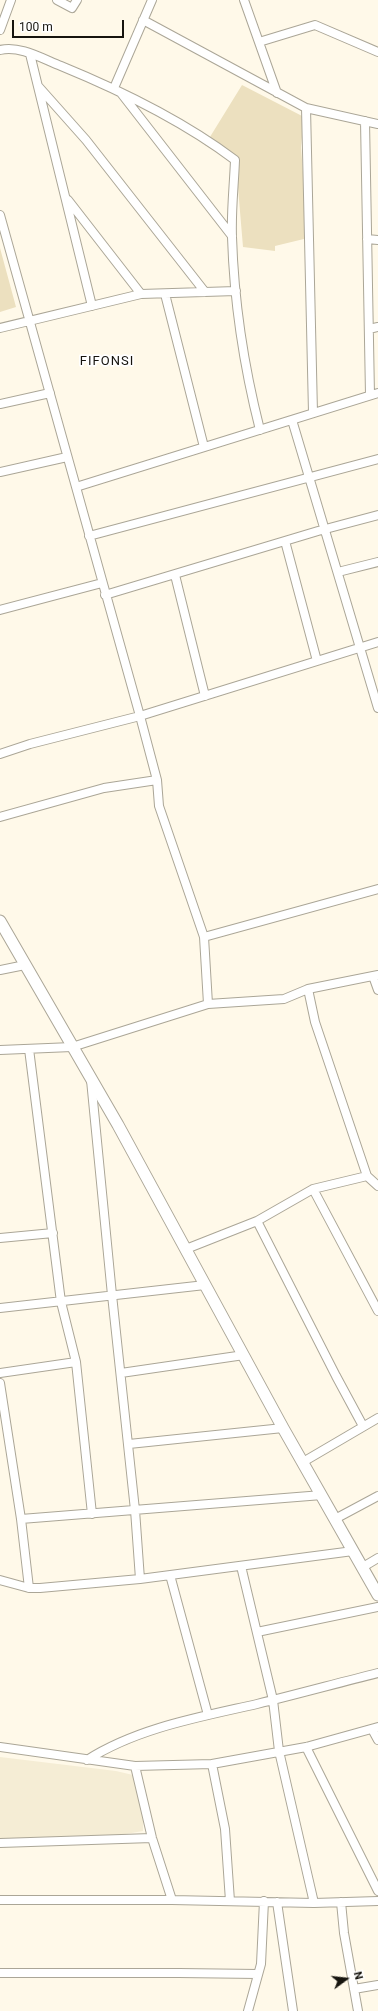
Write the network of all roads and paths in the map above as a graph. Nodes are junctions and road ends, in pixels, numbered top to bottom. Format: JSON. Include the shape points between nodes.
{"nodes":[{"id":1,"x":11,"y":0,"type":"edge"},
{"id":2,"x":57,"y":0,"type":"edge"},
{"id":3,"x":77,"y":0,"type":"edge"},
{"id":4,"x":152,"y":0,"type":"edge"},
{"id":5,"x":244,"y":0,"type":"edge"},
{"id":6,"x":143,"y":20,"type":"junction"},
{"id":7,"x":0,"y":30,"type":"edge"},
{"id":8,"x":259,"y":42,"type":"junction"},
{"id":9,"x":0,"y":50,"type":"edge"},
{"id":10,"x":378,"y":52,"type":"edge"},
{"id":11,"x":30,"y":54,"type":"junction"},
{"id":12,"x":38,"y":86,"type":"junction"},
{"id":13,"x":117,"y":90,"type":"junction"},
{"id":14,"x":277,"y":93,"type":"junction"},
{"id":15,"x":306,"y":108,"type":"junction"},
{"id":16,"x":365,"y":121,"type":"junction"},
{"id":17,"x":378,"y":124,"type":"edge"},
{"id":18,"x":65,"y":197,"type":"junction"},
{"id":19,"x":0,"y":215,"type":"edge"},
{"id":20,"x":232,"y":236,"type":"junction"},
{"id":21,"x":367,"y":239,"type":"junction"},
{"id":22,"x":378,"y":240,"type":"edge"},
{"id":23,"x":236,"y":291,"type":"junction"},
{"id":24,"x":205,"y":292,"type":"junction"},
{"id":25,"x":141,"y":294,"type":"junction"},
{"id":26,"x":165,"y":294,"type":"junction"},
{"id":27,"x":92,"y":306,"type":"junction"},
{"id":28,"x":30,"y":322,"type":"junction"},
{"id":29,"x":378,"y":327,"type":"edge"},
{"id":30,"x":0,"y":328,"type":"edge"},
{"id":31,"x":369,"y":329,"type":"junction"},
{"id":32,"x":50,"y":393,"type":"junction"},
{"id":33,"x":374,"y":394,"type":"edge"},
{"id":34,"x":0,"y":404,"type":"edge"},
{"id":35,"x":313,"y":413,"type":"junction"},
{"id":36,"x":292,"y":420,"type":"junction"},
{"id":37,"x":260,"y":430,"type":"junction"},
{"id":38,"x":204,"y":447,"type":"junction"},
{"id":39,"x":67,"y":457,"type":"junction"},
{"id":40,"x":378,"y":459,"type":"edge"},
{"id":41,"x":0,"y":472,"type":"edge"},
{"id":42,"x":310,"y":477,"type":"junction"},
{"id":43,"x":76,"y":488,"type":"junction"},
{"id":44,"x":378,"y":515,"type":"edge"},
{"id":45,"x":325,"y":529,"type":"junction"},
{"id":46,"x":89,"y":536,"type":"junction"},
{"id":47,"x":285,"y":541,"type":"junction"},
{"id":48,"x":378,"y":562,"type":"edge"},
{"id":49,"x":338,"y":572,"type":"junction"},
{"id":50,"x":175,"y":575,"type":"junction"},
{"id":51,"x":102,"y":583,"type":"junction"},
{"id":52,"x":105,"y":595,"type":"junction"},
{"id":53,"x":0,"y":610,"type":"edge"},
{"id":54,"x":378,"y":642,"type":"edge"},
{"id":55,"x":360,"y":647,"type":"junction"},
{"id":56,"x":317,"y":661,"type":"junction"},
{"id":57,"x":205,"y":696,"type":"junction"},
{"id":58,"x":378,"y":708,"type":"edge"},
{"id":59,"x":140,"y":716,"type":"junction"},
{"id":60,"x":0,"y":754,"type":"edge"},
{"id":61,"x":157,"y":780,"type":"junction"},
{"id":62,"x":0,"y":817,"type":"edge"},
{"id":63,"x":378,"y":889,"type":"edge"},
{"id":64,"x":0,"y":921,"type":"edge"},
{"id":65,"x":204,"y":937,"type":"junction"},
{"id":66,"x":25,"y":965,"type":"junction"},
{"id":67,"x":0,"y":970,"type":"edge"},
{"id":68,"x":376,"y":975,"type":"edge"},
{"id":69,"x":308,"y":989,"type":"junction"},
{"id":70,"x":378,"y":990,"type":"edge"},
{"id":71,"x":208,"y":1004,"type":"junction"},
{"id":72,"x":72,"y":1047,"type":"junction"},
{"id":73,"x":29,"y":1049,"type":"junction"},
{"id":74,"x":0,"y":1050,"type":"edge"},
{"id":75,"x":90,"y":1077,"type":"junction"},
{"id":76,"x":367,"y":1176,"type":"junction"},
{"id":77,"x":378,"y":1186,"type":"edge"},
{"id":78,"x":313,"y":1189,"type":"junction"},
{"id":79,"x":257,"y":1221,"type":"junction"},
{"id":80,"x":53,"y":1233,"type":"junction"},
{"id":81,"x":0,"y":1238,"type":"edge"},
{"id":82,"x":186,"y":1249,"type":"junction"},
{"id":83,"x":205,"y":1285,"type":"junction"},
{"id":84,"x":112,"y":1295,"type":"junction"},
{"id":85,"x":62,"y":1302,"type":"junction"},
{"id":86,"x":0,"y":1308,"type":"edge"},
{"id":87,"x":378,"y":1311,"type":"edge"},
{"id":88,"x":244,"y":1356,"type":"junction"},
{"id":89,"x":76,"y":1362,"type":"junction"},
{"id":90,"x":0,"y":1373,"type":"edge"},
{"id":91,"x":121,"y":1373,"type":"junction"},
{"id":92,"x":0,"y":1383,"type":"edge"},
{"id":93,"x":378,"y":1418,"type":"edge"},
{"id":94,"x":363,"y":1426,"type":"junction"},
{"id":95,"x":283,"y":1428,"type":"junction"},
{"id":96,"x":129,"y":1444,"type":"junction"},
{"id":97,"x":302,"y":1462,"type":"junction"},
{"id":98,"x":322,"y":1496,"type":"junction"},
{"id":99,"x":378,"y":1496,"type":"edge"},
{"id":100,"x":135,"y":1510,"type":"junction"},
{"id":101,"x":92,"y":1514,"type":"junction"},
{"id":102,"x":21,"y":1519,"type":"junction"},
{"id":103,"x":335,"y":1519,"type":"junction"},
{"id":104,"x":353,"y":1552,"type":"junction"},
{"id":105,"x":378,"y":1558,"type":"edge"},
{"id":106,"x":241,"y":1566,"type":"junction"},
{"id":107,"x":363,"y":1567,"type":"junction"},
{"id":108,"x":170,"y":1575,"type":"junction"},
{"id":109,"x":140,"y":1579,"type":"junction"},
{"id":110,"x":0,"y":1580,"type":"edge"},
{"id":111,"x":29,"y":1588,"type":"junction"},
{"id":112,"x":378,"y":1595,"type":"edge"},
{"id":113,"x":378,"y":1607,"type":"edge"},
{"id":114,"x":257,"y":1632,"type":"junction"},
{"id":115,"x":378,"y":1673,"type":"edge"},
{"id":116,"x":273,"y":1700,"type":"junction"},
{"id":117,"x":208,"y":1716,"type":"junction"},
{"id":118,"x":375,"y":1728,"type":"edge"},
{"id":119,"x":378,"y":1740,"type":"edge"},
{"id":120,"x":0,"y":1747,"type":"edge"},
{"id":121,"x":306,"y":1747,"type":"junction"},
{"id":122,"x":279,"y":1751,"type":"junction"},
{"id":123,"x":87,"y":1760,"type":"junction"},
{"id":124,"x":212,"y":1764,"type":"junction"},
{"id":125,"x":135,"y":1766,"type":"junction"},
{"id":126,"x":152,"y":1838,"type":"junction"},
{"id":127,"x":0,"y":1843,"type":"edge"},
{"id":128,"x":378,"y":1891,"type":"edge"},
{"id":129,"x":0,"y":1900,"type":"edge"},
{"id":130,"x":172,"y":1900,"type":"junction"},
{"id":131,"x":264,"y":1901,"type":"junction"},
{"id":132,"x":378,"y":1901,"type":"edge"},
{"id":133,"x":230,"y":1902,"type":"junction"},
{"id":134,"x":277,"y":1902,"type":"junction"},
{"id":135,"x":341,"y":1902,"type":"junction"},
{"id":136,"x":314,"y":1903,"type":"junction"},
{"id":137,"x":0,"y":1973,"type":"edge"},
{"id":138,"x":258,"y":1974,"type":"junction"},
{"id":139,"x":378,"y":1985,"type":"edge"},
{"id":140,"x":354,"y":1989,"type":"junction"},
{"id":141,"x":248,"y":2011,"type":"edge"},
{"id":142,"x":293,"y":2011,"type":"edge"},
{"id":143,"x":358,"y":2011,"type":"edge"}],
"edges":[{"from":1,"to":7,"type":"street"},
{"from":2,"to":3,"type":"street","via":[[72,8]]},
{"from":4,"to":6,"type":"street"},
{"from":5,"to":8,"type":"street"},
{"from":6,"to":13,"type":"street"},
{"from":6,"to":14,"type":"street"},
{"from":8,"to":10,"type":"street","via":[[315,25]]},
{"from":8,"to":14,"type":"street"},
{"from":9,"to":11,"type":"street","via":[[14,49]]},
{"from":11,"to":12,"type":"street"},
{"from":11,"to":13,"type":"street"},
{"from":12,"to":18,"type":"street"},
{"from":12,"to":24,"type":"street","via":[[86,140]]},
{"from":13,"to":20,"type":"street"},
{"from":13,"to":20,"type":"street","via":[[186,127],[235,160]]},
{"from":14,"to":15,"type":"street"},
{"from":15,"to":16,"type":"street"},
{"from":15,"to":35,"type":"street"},
{"from":16,"to":17,"type":"street"},
{"from":16,"to":21,"type":"street"},
{"from":18,"to":25,"type":"street"},
{"from":18,"to":27,"type":"street"},
{"from":19,"to":28,"type":"street"},
{"from":20,"to":23,"type":"street"},
{"from":21,"to":22,"type":"street"},
{"from":21,"to":31,"type":"street"},
{"from":23,"to":24,"type":"street"},
{"from":23,"to":37,"type":"street","via":[[250,387]]},
{"from":24,"to":26,"type":"street"},
{"from":25,"to":26,"type":"street"},
{"from":25,"to":27,"type":"street"},
{"from":26,"to":38,"type":"street"},
{"from":27,"to":28,"type":"street"},
{"from":28,"to":30,"type":"street"},
{"from":28,"to":32,"type":"street"},
{"from":29,"to":31,"type":"street"},
{"from":31,"to":33,"type":"street"},
{"from":32,"to":34,"type":"street"},
{"from":32,"to":39,"type":"street"},
{"from":33,"to":35,"type":"street"},
{"from":35,"to":36,"type":"street"},
{"from":36,"to":37,"type":"street"},
{"from":36,"to":42,"type":"street"},
{"from":37,"to":38,"type":"street"},
{"from":38,"to":43,"type":"street"},
{"from":39,"to":41,"type":"street"},
{"from":39,"to":43,"type":"street"},
{"from":40,"to":42,"type":"street"},
{"from":42,"to":45,"type":"street"},
{"from":42,"to":46,"type":"street"},
{"from":43,"to":46,"type":"street"},
{"from":44,"to":45,"type":"street"},
{"from":45,"to":47,"type":"street"},
{"from":45,"to":49,"type":"street"},
{"from":46,"to":51,"type":"street"},
{"from":47,"to":50,"type":"street"},
{"from":47,"to":56,"type":"street"},
{"from":48,"to":49,"type":"street"},
{"from":49,"to":55,"type":"street"},
{"from":50,"to":52,"type":"street"},
{"from":50,"to":57,"type":"street"},
{"from":51,"to":52,"type":"street"},
{"from":51,"to":53,"type":"street"},
{"from":52,"to":59,"type":"street"},
{"from":54,"to":55,"type":"street"},
{"from":55,"to":56,"type":"street"},
{"from":55,"to":58,"type":"street"},
{"from":56,"to":57,"type":"street"},
{"from":57,"to":59,"type":"street"},
{"from":59,"to":60,"type":"street"},
{"from":59,"to":61,"type":"street"},
{"from":61,"to":62,"type":"street","via":[[104,788]]},
{"from":61,"to":65,"type":"street","via":[[160,806]]},
{"from":63,"to":65,"type":"street"},
{"from":64,"to":66,"type":"main road"},
{"from":65,"to":71,"type":"street"},
{"from":66,"to":67,"type":"street"},
{"from":66,"to":72,"type":"main road"},
{"from":68,"to":69,"type":"street"},
{"from":68,"to":70,"type":"street"},
{"from":69,"to":71,"type":"street","via":[[284,999]]},
{"from":69,"to":76,"type":"street","via":[[315,1022]]},
{"from":71,"to":72,"type":"street"},
{"from":72,"to":73,"type":"street"},
{"from":72,"to":75,"type":"main road"},
{"from":73,"to":74,"type":"street"},
{"from":73,"to":80,"type":"street"},
{"from":75,"to":82,"type":"main road"},
{"from":75,"to":84,"type":"street"},
{"from":76,"to":77,"type":"street"},
{"from":76,"to":78,"type":"street"},
{"from":78,"to":79,"type":"street"},
{"from":78,"to":87,"type":"street"},
{"from":79,"to":82,"type":"street"},
{"from":79,"to":94,"type":"street"},
{"from":80,"to":81,"type":"street"},
{"from":80,"to":85,"type":"street"},
{"from":82,"to":83,"type":"main road"},
{"from":83,"to":84,"type":"street"},
{"from":83,"to":88,"type":"main road"},
{"from":84,"to":85,"type":"street"},
{"from":84,"to":91,"type":"street"},
{"from":85,"to":86,"type":"street"},
{"from":85,"to":89,"type":"street"},
{"from":88,"to":91,"type":"street"},
{"from":88,"to":95,"type":"main road"},
{"from":89,"to":90,"type":"street"},
{"from":89,"to":101,"type":"street"},
{"from":91,"to":96,"type":"street"},
{"from":92,"to":102,"type":"street"},
{"from":93,"to":94,"type":"street"},
{"from":94,"to":97,"type":"street"},
{"from":95,"to":96,"type":"street"},
{"from":95,"to":97,"type":"main road"},
{"from":96,"to":100,"type":"street"},
{"from":97,"to":98,"type":"main road"},
{"from":98,"to":100,"type":"street"},
{"from":98,"to":103,"type":"main road"},
{"from":99,"to":103,"type":"street"},
{"from":100,"to":101,"type":"street"},
{"from":100,"to":109,"type":"street"},
{"from":101,"to":102,"type":"street"},
{"from":102,"to":111,"type":"street"},
{"from":103,"to":104,"type":"main road"},
{"from":104,"to":106,"type":"street"},
{"from":104,"to":107,"type":"main road"},
{"from":105,"to":107,"type":"street"},
{"from":106,"to":108,"type":"street"},
{"from":106,"to":114,"type":"street"},
{"from":107,"to":112,"type":"main road"},
{"from":108,"to":109,"type":"street"},
{"from":108,"to":117,"type":"street"},
{"from":109,"to":111,"type":"street"},
{"from":110,"to":111,"type":"street"},
{"from":113,"to":114,"type":"street"},
{"from":114,"to":116,"type":"street"},
{"from":115,"to":116,"type":"street"},
{"from":116,"to":117,"type":"street"},
{"from":116,"to":122,"type":"street"},
{"from":117,"to":123,"type":"street","via":[[138,1735]]},
{"from":118,"to":119,"type":"street"},
{"from":118,"to":121,"type":"street"},
{"from":120,"to":123,"type":"street"},
{"from":121,"to":122,"type":"street"},
{"from":121,"to":128,"type":"street"},
{"from":122,"to":124,"type":"street"},
{"from":122,"to":136,"type":"street"},
{"from":123,"to":125,"type":"street"},
{"from":124,"to":125,"type":"street"},
{"from":124,"to":133,"type":"street","via":[[225,1829]]},
{"from":125,"to":126,"type":"street"},
{"from":126,"to":127,"type":"street"},
{"from":126,"to":130,"type":"street"},
{"from":129,"to":130,"type":"street"},
{"from":130,"to":133,"type":"street"},
{"from":131,"to":133,"type":"street"},
{"from":131,"to":134,"type":"street"},
{"from":131,"to":138,"type":"street"},
{"from":132,"to":135,"type":"street"},
{"from":134,"to":136,"type":"street"},
{"from":134,"to":142,"type":"street"},
{"from":135,"to":136,"type":"street"},
{"from":135,"to":140,"type":"street"},
{"from":137,"to":138,"type":"street"},
{"from":138,"to":141,"type":"street"},
{"from":139,"to":140,"type":"street"},
{"from":140,"to":143,"type":"street"}]}
